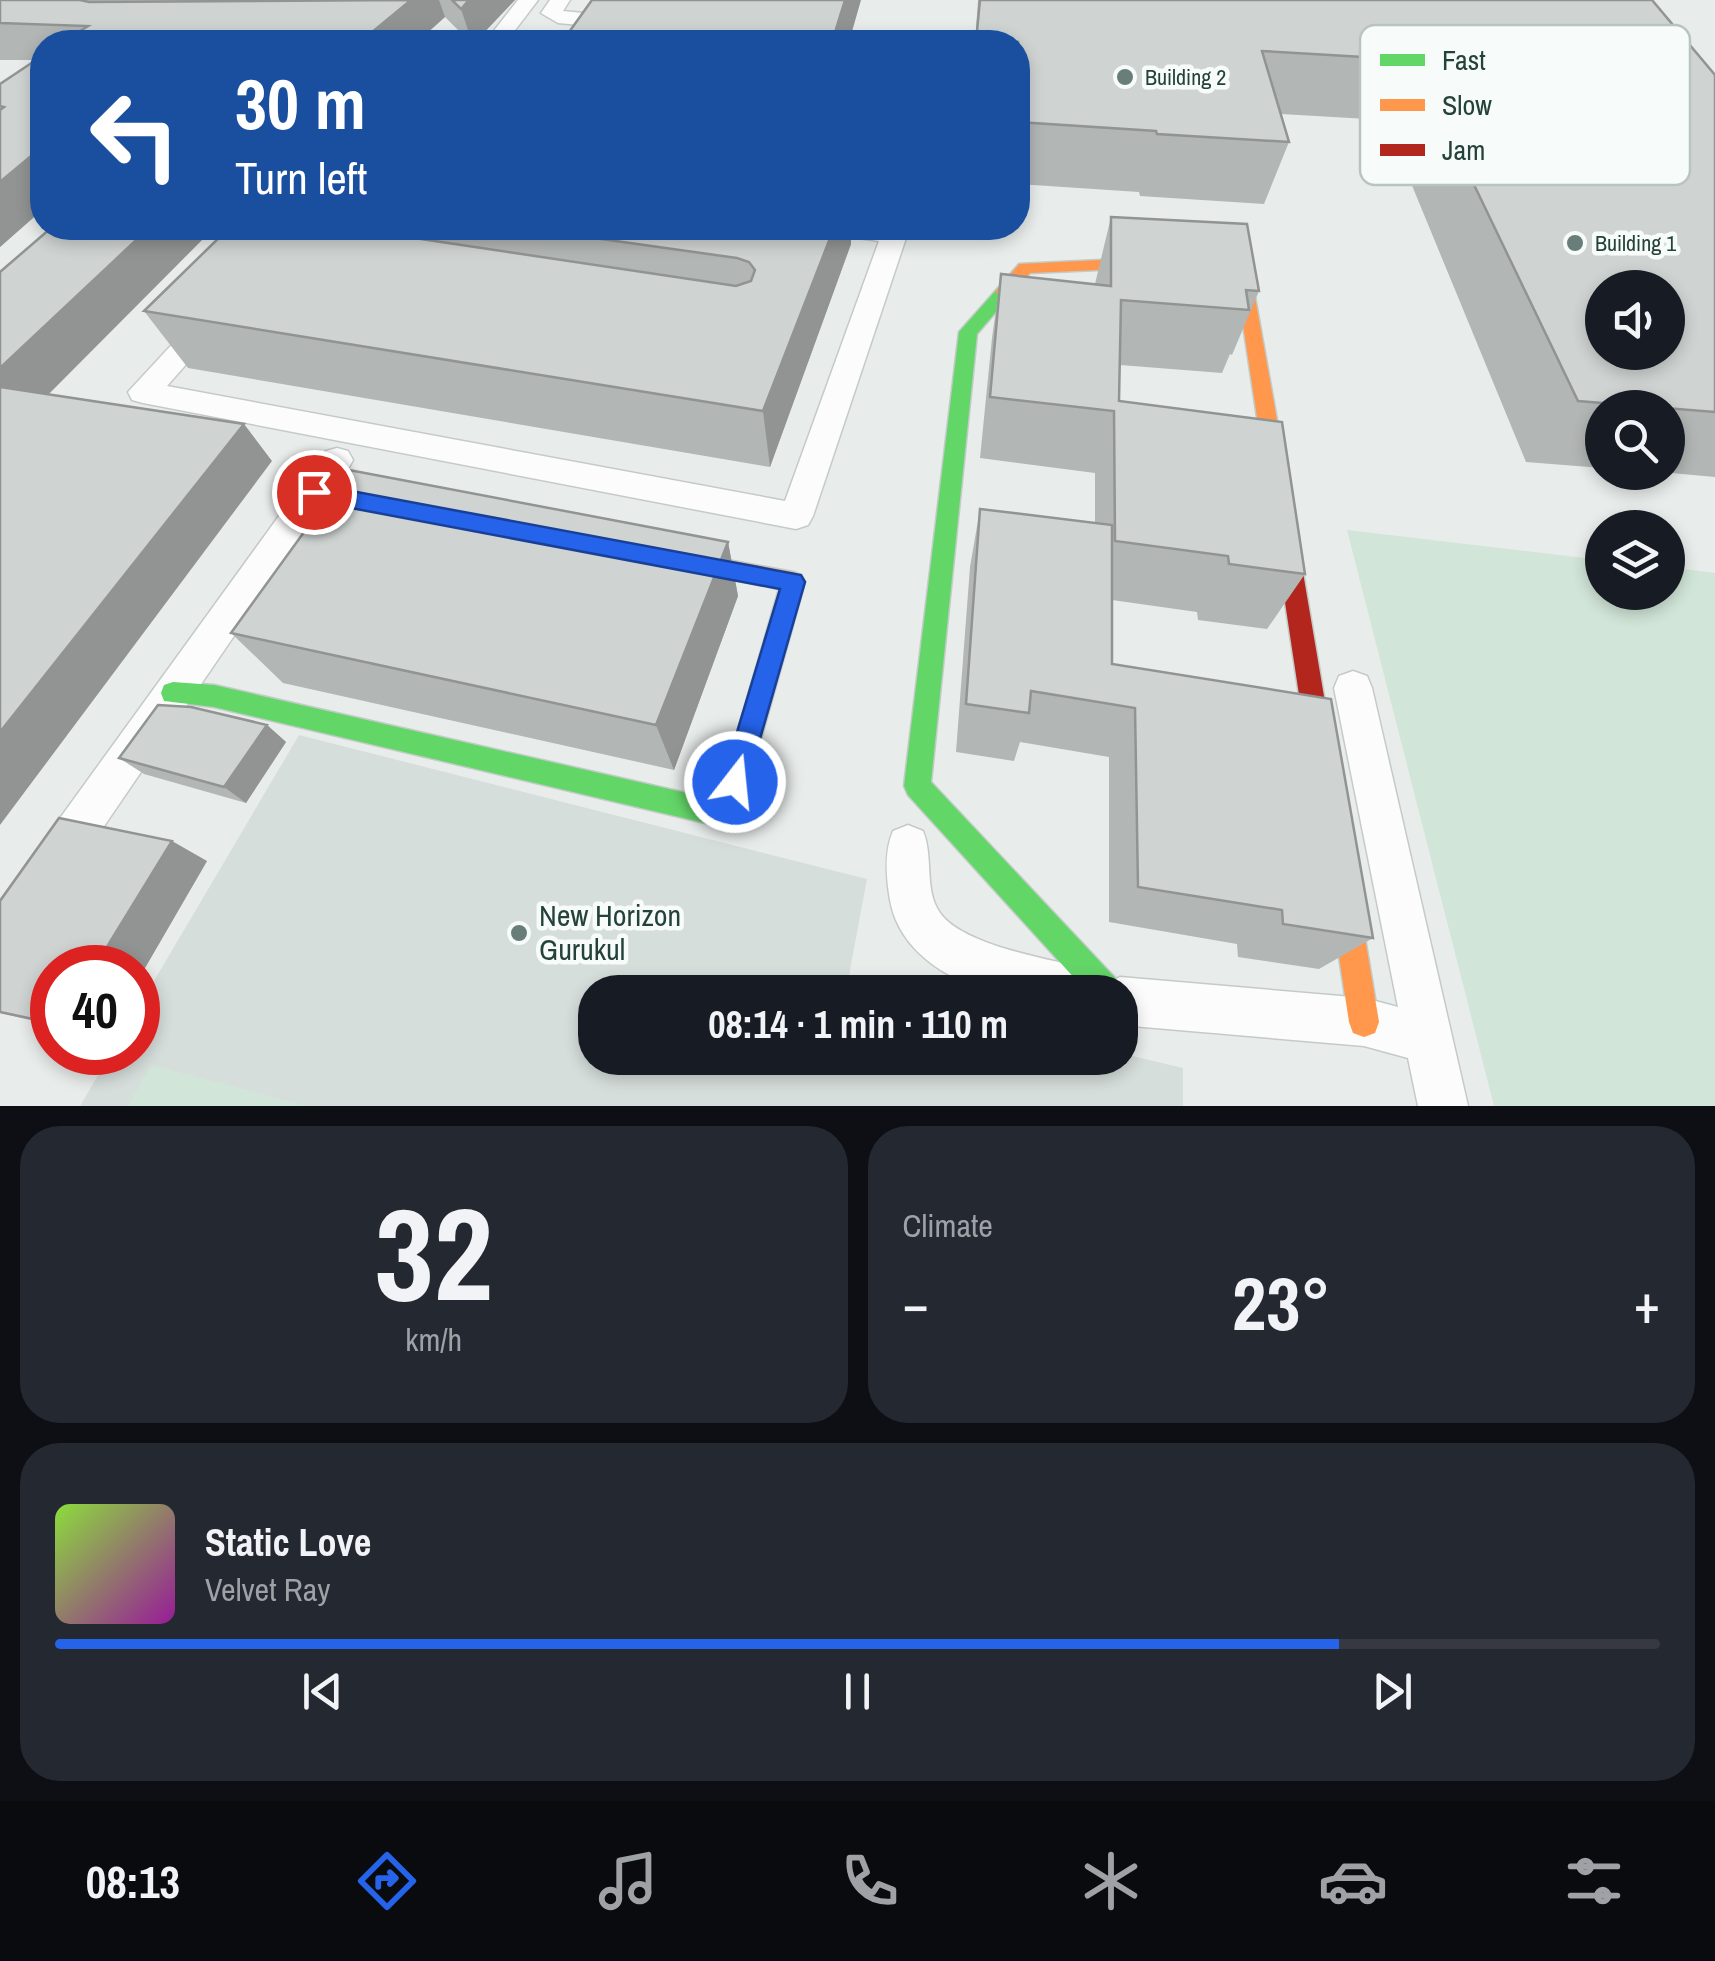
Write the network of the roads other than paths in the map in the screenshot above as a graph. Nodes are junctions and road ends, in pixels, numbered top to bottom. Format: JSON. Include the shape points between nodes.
{"nodes":[{"id":1,"x":528,"y":0,"type":"edge"},
{"id":2,"x":560,"y":0,"type":"edge"},
{"id":3,"x":651,"y":25,"type":"edge"},
{"id":4,"x":504,"y":30,"type":"edge"},
{"id":5,"x":892,"y":240,"type":"edge"},
{"id":6,"x":232,"y":297,"type":"edge"},
{"id":7,"x":337,"y":460,"type":"dead end"},
{"id":8,"x":314,"y":492,"type":"junction"},
{"id":9,"x":429,"y":514,"type":"edge"},
{"id":10,"x":640,"y":553,"type":"edge"},
{"id":11,"x":1352,"y":688,"type":"dead end"},
{"id":12,"x":173,"y":694,"type":"junction"},
{"id":13,"x":1326,"y":786,"type":"edge"},
{"id":14,"x":908,"y":846,"type":"dead end"},
{"id":15,"x":1338,"y":864,"type":"edge"},
{"id":16,"x":0,"y":939,"type":"edge"},
{"id":17,"x":1027,"y":975,"type":"edge"},
{"id":18,"x":1092,"y":975,"type":"edge"},
{"id":19,"x":1138,"y":1002,"type":"edge"},
{"id":20,"x":1364,"y":1022,"type":"junction"},
{"id":21,"x":1429,"y":1039,"type":"junction"},
{"id":22,"x":1443,"y":1106,"type":"edge"}],
"edges":[{"from":1,"to":4,"type":"street"},
{"from":2,"to":3,"type":"street","via":[[552,13],[558,17]]},
{"from":5,"to":6,"type":"street","via":[[796,516],[143,392]]},
{"from":7,"to":8,"type":"street"},
{"from":8,"to":9,"type":"street"},
{"from":8,"to":12,"type":"street"},
{"from":10,"to":12,"type":"street","via":[[793,582],[726,815],[214,696]]},
{"from":11,"to":21,"type":"street"},
{"from":12,"to":16,"type":"street"},
{"from":13,"to":18,"type":"street","via":[[1244,273],[1121,264],[1025,268],[968,332],[917,786]]},
{"from":14,"to":17,"type":"street","via":[[914,903],[924,928],[966,958]]},
{"from":15,"to":20,"type":"street"},
{"from":19,"to":20,"type":"street"},
{"from":20,"to":21,"type":"street"},
{"from":21,"to":22,"type":"street"}]}
